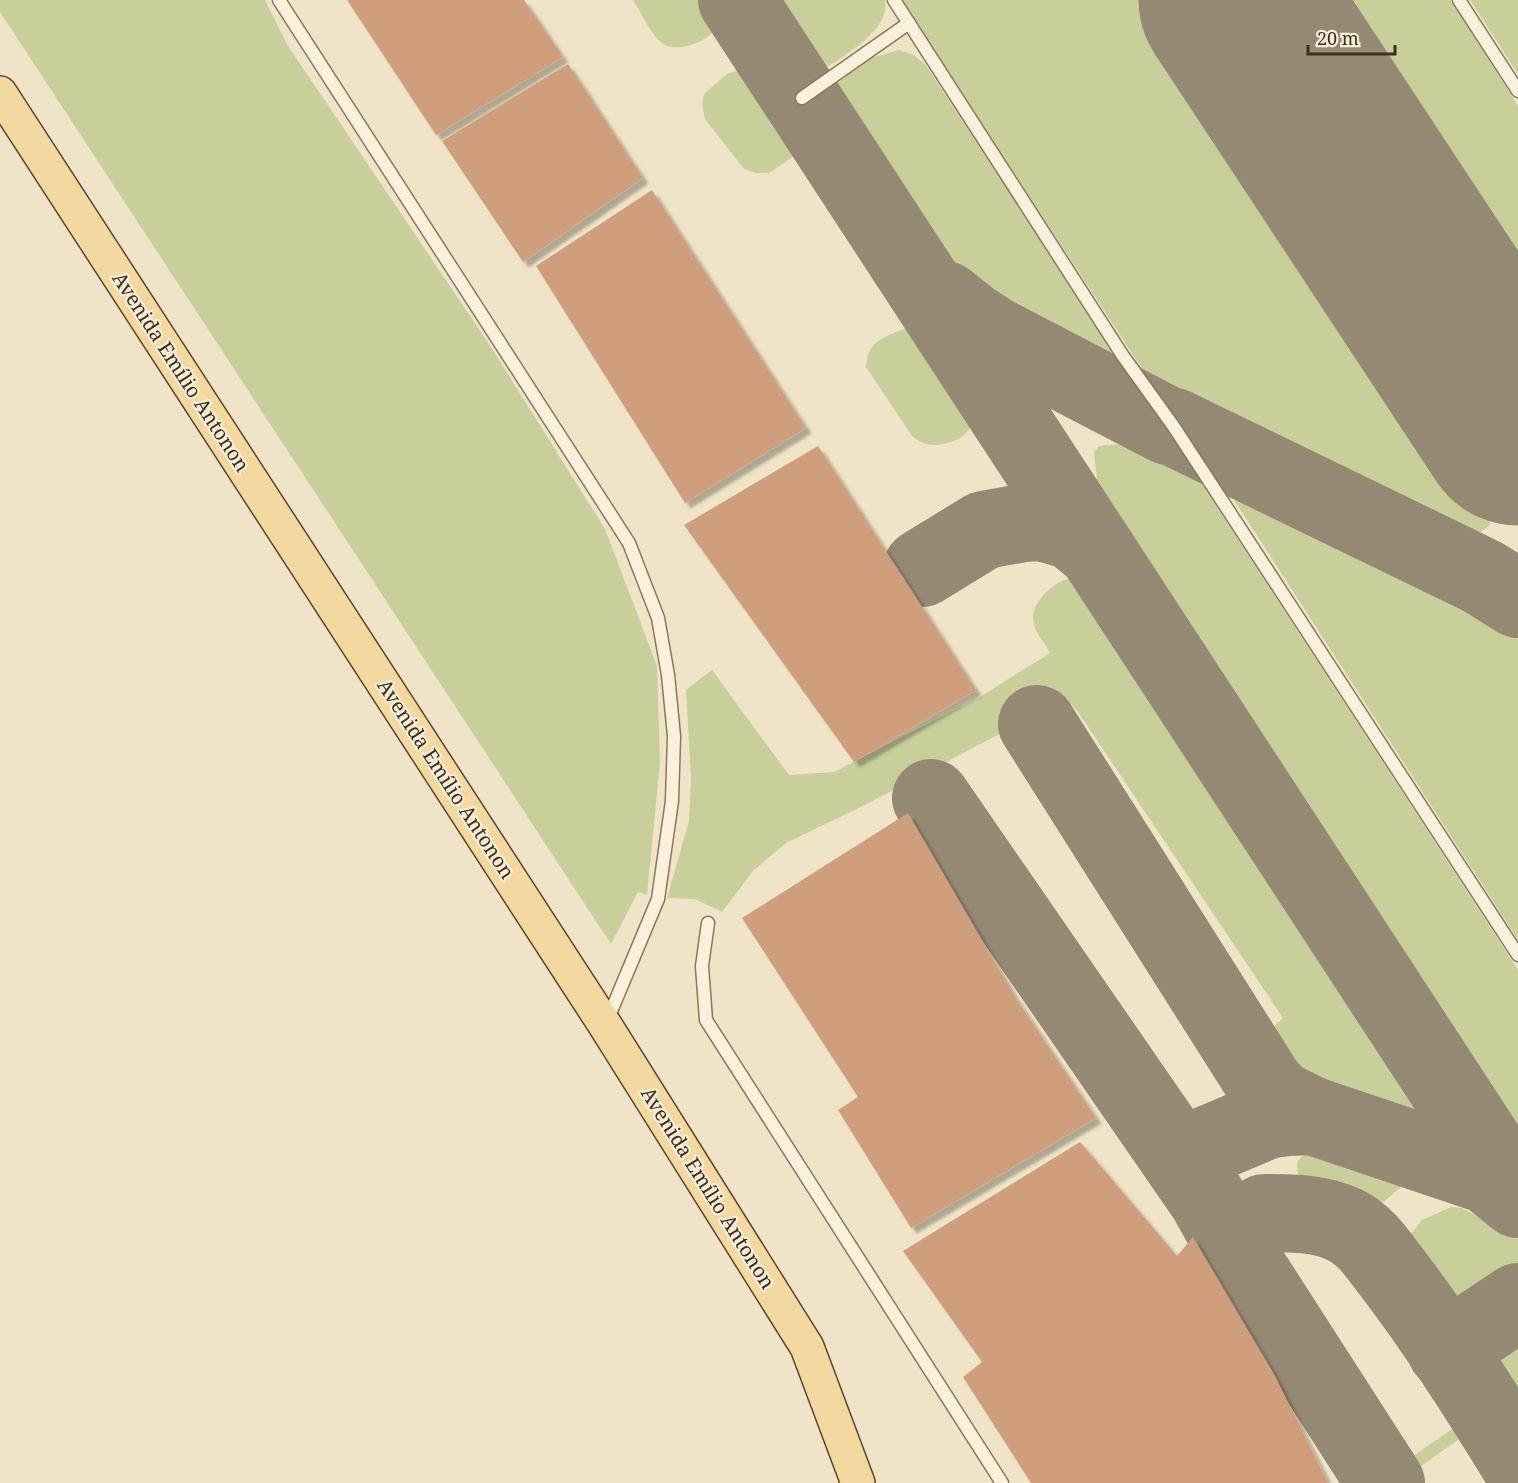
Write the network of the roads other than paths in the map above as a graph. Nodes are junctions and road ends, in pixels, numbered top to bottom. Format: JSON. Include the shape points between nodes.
{"nodes":[{"id":1,"x":279,"y":0,"type":"edge"},
{"id":2,"x":894,"y":0,"type":"edge"},
{"id":3,"x":1459,"y":0,"type":"edge"},
{"id":4,"x":909,"y":23,"type":"junction"},
{"id":5,"x":1518,"y":91,"type":"edge"},
{"id":6,"x":0,"y":93,"type":"edge"},
{"id":7,"x":802,"y":98,"type":"dead end"},
{"id":8,"x":708,"y":923,"type":"dead end"},
{"id":9,"x":1518,"y":955,"type":"edge"},
{"id":10,"x":605,"y":1025,"type":"junction"},
{"id":11,"x":858,"y":1483,"type":"edge"},
{"id":12,"x":1002,"y":1483,"type":"edge"}],
"edges":[{"from":1,"to":10,"type":"lane","via":[[629,543],[658,618],[674,736],[672,801],[658,899]]},
{"from":2,"to":4,"type":"lane"},
{"from":3,"to":5,"type":"lane"},
{"from":4,"to":7,"type":"lane"},
{"from":4,"to":9,"type":"lane","via":[[1123,356],[1174,427]]},
{"from":6,"to":10,"type":"main road","name":"Avenida Emílio Antonon"},
{"from":8,"to":12,"type":"lane","via":[[702,966],[706,1020]]},
{"from":10,"to":11,"type":"main road","name":"Avenida Emílio Antonon","via":[[807,1347]]}]}
